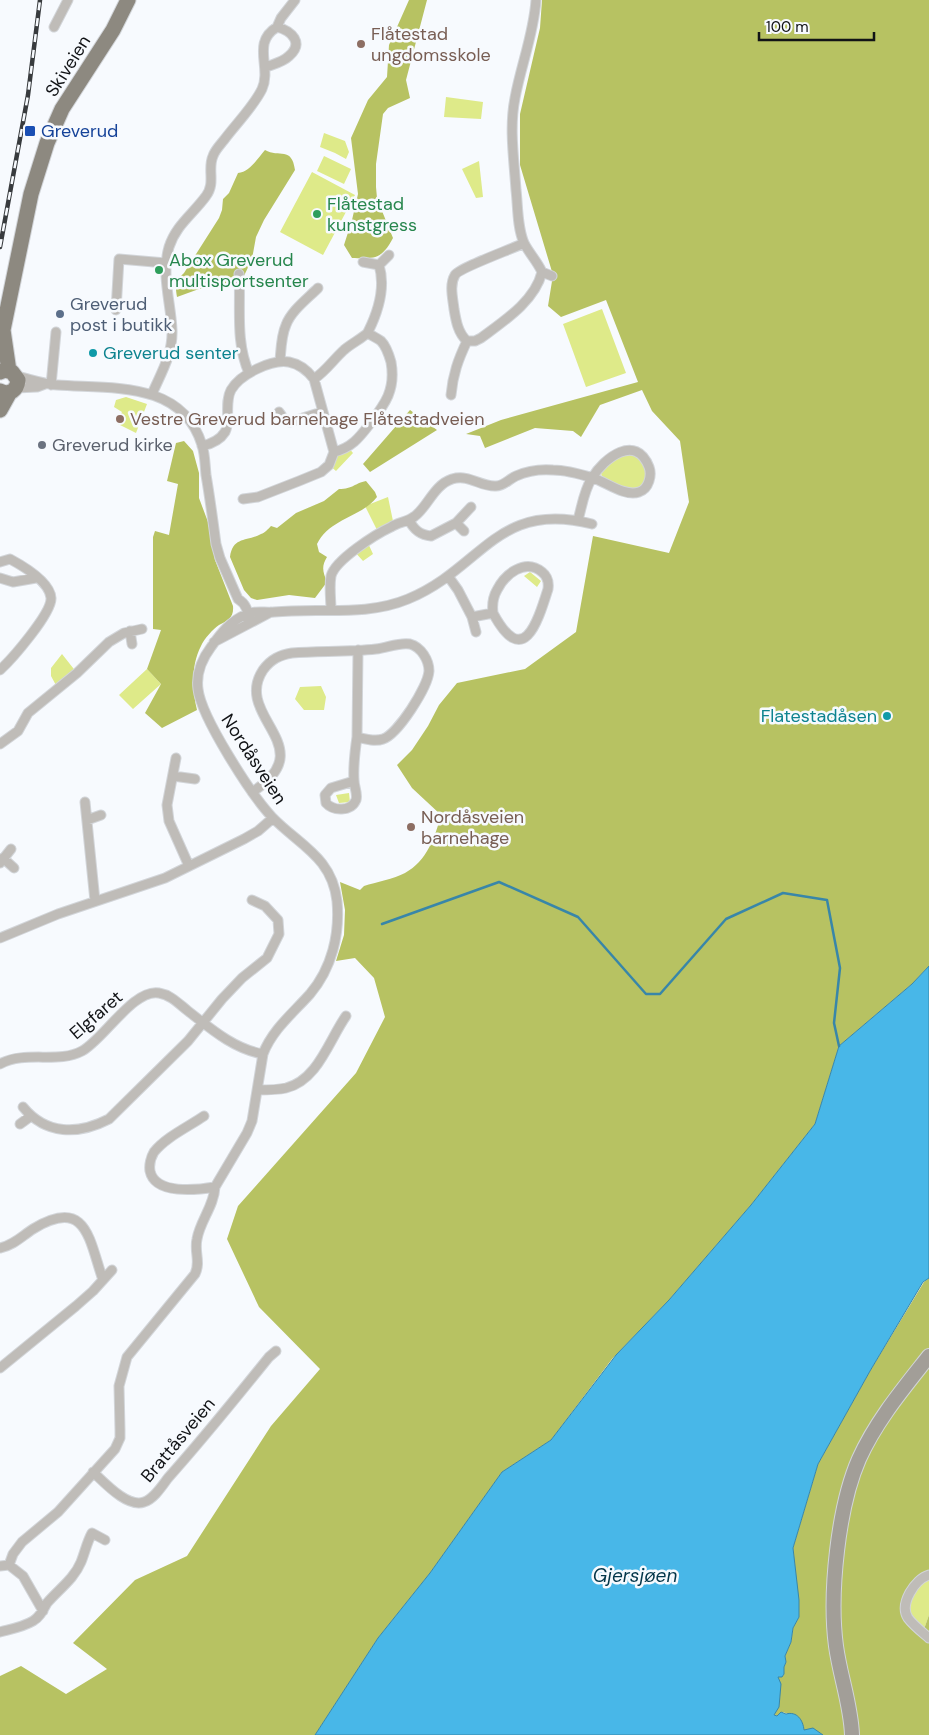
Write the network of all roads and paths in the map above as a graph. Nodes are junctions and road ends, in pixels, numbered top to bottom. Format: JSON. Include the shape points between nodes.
{"nodes":[{"id":1,"x":68,"y":0,"type":"edge"},
{"id":2,"x":128,"y":0,"type":"edge"},
{"id":3,"x":295,"y":0,"type":"edge"},
{"id":4,"x":536,"y":0,"type":"edge"},
{"id":5,"x":54,"y":27,"type":"dead end"},
{"id":6,"x":277,"y":27,"type":"junction"},
{"id":7,"x":266,"y":67,"type":"junction"},
{"id":8,"x":524,"y":243,"type":"junction"},
{"id":9,"x":389,"y":255,"type":"dead end"},
{"id":10,"x":166,"y":262,"type":"junction"},
{"id":11,"x":363,"y":262,"type":"dead end"},
{"id":12,"x":379,"y":265,"type":"junction"},
{"id":13,"x":542,"y":272,"type":"junction"},
{"id":14,"x":239,"y":274,"type":"dead end"},
{"id":15,"x":552,"y":276,"type":"dead end"},
{"id":16,"x":318,"y":288,"type":"dead end"},
{"id":17,"x":116,"y":310,"type":"dead end"},
{"id":18,"x":56,"y":332,"type":"dead end"},
{"id":19,"x":368,"y":333,"type":"junction"},
{"id":20,"x":2,"y":334,"type":"edge"},
{"id":21,"x":466,"y":341,"type":"junction"},
{"id":22,"x":280,"y":361,"type":"junction"},
{"id":23,"x":249,"y":373,"type":"junction"},
{"id":24,"x":314,"y":379,"type":"junction"},
{"id":25,"x":9,"y":382,"type":"edge"},
{"id":26,"x":48,"y":384,"type":"junction"},
{"id":27,"x":152,"y":394,"type":"junction"},
{"id":28,"x":451,"y":395,"type":"dead end"},
{"id":29,"x":0,"y":410,"type":"edge"},
{"id":30,"x":279,"y":412,"type":"dead end"},
{"id":31,"x":322,"y":412,"type":"junction"},
{"id":32,"x":202,"y":446,"type":"junction"},
{"id":33,"x":334,"y":452,"type":"junction"},
{"id":34,"x":592,"y":478,"type":"junction"},
{"id":35,"x":243,"y":499,"type":"dead end"},
{"id":36,"x":471,"y":507,"type":"dead end"},
{"id":37,"x":409,"y":520,"type":"junction"},
{"id":38,"x":578,"y":520,"type":"junction"},
{"id":39,"x":456,"y":523,"type":"junction"},
{"id":40,"x":592,"y":524,"type":"dead end"},
{"id":41,"x":464,"y":531,"type":"dead end"},
{"id":42,"x":0,"y":562,"type":"edge"},
{"id":43,"x":448,"y":576,"type":"junction"},
{"id":44,"x":0,"y":578,"type":"edge"},
{"id":45,"x":36,"y":578,"type":"junction"},
{"id":46,"x":331,"y":610,"type":"junction"},
{"id":47,"x":493,"y":613,"type":"junction"},
{"id":48,"x":246,"y":617,"type":"junction"},
{"id":49,"x":472,"y":618,"type":"junction"},
{"id":50,"x":142,"y":629,"type":"dead end"},
{"id":51,"x":130,"y":631,"type":"junction"},
{"id":52,"x":476,"y":632,"type":"dead end"},
{"id":53,"x":132,"y":644,"type":"dead end"},
{"id":54,"x":358,"y":650,"type":"junction"},
{"id":55,"x":0,"y":670,"type":"edge"},
{"id":56,"x":357,"y":737,"type":"junction"},
{"id":57,"x":0,"y":744,"type":"edge"},
{"id":58,"x":176,"y":758,"type":"dead end"},
{"id":59,"x":173,"y":776,"type":"junction"},
{"id":60,"x":195,"y":779,"type":"dead end"},
{"id":61,"x":354,"y":781,"type":"dead end"},
{"id":62,"x":252,"y":792,"type":"junction"},
{"id":63,"x":85,"y":802,"type":"dead end"},
{"id":64,"x":101,"y":815,"type":"dead end"},
{"id":65,"x":273,"y":818,"type":"junction"},
{"id":66,"x":87,"y":820,"type":"junction"},
{"id":67,"x":12,"y":849,"type":"dead end"},
{"id":68,"x":2,"y":861,"type":"edge"},
{"id":69,"x":189,"y":866,"type":"junction"},
{"id":70,"x":14,"y":868,"type":"dead end"},
{"id":71,"x":269,"y":897,"type":"dead end"},
{"id":72,"x":252,"y":900,"type":"dead end"},
{"id":73,"x":95,"y":901,"type":"junction"},
{"id":74,"x":264,"y":906,"type":"junction"},
{"id":75,"x":0,"y":938,"type":"edge"},
{"id":76,"x":346,"y":1016,"type":"dead end"},
{"id":77,"x":204,"y":1023,"type":"junction"},
{"id":78,"x":263,"y":1054,"type":"junction"},
{"id":79,"x":0,"y":1064,"type":"edge"},
{"id":80,"x":258,"y":1090,"type":"junction"},
{"id":81,"x":23,"y":1107,"type":"dead end"},
{"id":82,"x":31,"y":1116,"type":"junction"},
{"id":83,"x":204,"y":1116,"type":"dead end"},
{"id":84,"x":20,"y":1124,"type":"dead end"},
{"id":85,"x":215,"y":1187,"type":"junction"},
{"id":86,"x":0,"y":1248,"type":"edge"},
{"id":87,"x":112,"y":1270,"type":"dead end"},
{"id":88,"x":103,"y":1280,"type":"junction"},
{"id":89,"x":276,"y":1351,"type":"dead end"},
{"id":90,"x":929,"y":1356,"type":"edge"},
{"id":91,"x":0,"y":1368,"type":"edge"},
{"id":92,"x":93,"y":1472,"type":"junction"},
{"id":93,"x":104,"y":1540,"type":"dead end"},
{"id":94,"x":4,"y":1566,"type":"edge"},
{"id":95,"x":929,"y":1575,"type":"edge"},
{"id":96,"x":43,"y":1611,"type":"junction"},
{"id":97,"x":0,"y":1632,"type":"edge"},
{"id":98,"x":929,"y":1638,"type":"edge"},
{"id":99,"x":852,"y":1735,"type":"edge"}],
"edges":[{"from":1,"to":5,"type":"street"},
{"from":2,"to":20,"type":"main road","name":"Skiveien","via":[[113,30],[62,109],[47,144],[32,194]]},
{"from":3,"to":6,"type":"street"},
{"from":4,"to":8,"type":"street","via":[[512,114],[519,220]]},
{"from":6,"to":7,"type":"street","via":[[266,37],[263,47]]},
{"from":6,"to":7,"type":"street","via":[[291,33],[296,41],[294,50],[280,62]]},
{"from":7,"to":10,"type":"street","via":[[263,87],[212,157],[211,187],[173,236]]},
{"from":8,"to":13,"type":"street"},
{"from":8,"to":21,"type":"street","via":[[458,271],[454,276],[452,292],[458,330]]},
{"from":9,"to":12,"type":"street"},
{"from":10,"to":17,"type":"street","via":[[119,259]]},
{"from":10,"to":27,"type":"street","via":[[171,349]]},
{"from":11,"to":12,"type":"street"},
{"from":12,"to":19,"type":"street","via":[[381,298]]},
{"from":13,"to":15,"type":"street"},
{"from":13,"to":21,"type":"street","via":[[537,284],[516,310],[481,338]]},
{"from":14,"to":23,"type":"street","via":[[242,358]]},
{"from":16,"to":22,"type":"street","via":[[286,323]]},
{"from":18,"to":26,"type":"street"},
{"from":19,"to":24,"type":"street","via":[[343,351],[323,374]]},
{"from":19,"to":33,"type":"street","via":[[382,342],[390,359],[392,382],[389,394],[354,444]]},
{"from":20,"to":25,"type":"main road","name":"Skiveien"},
{"from":21,"to":28,"type":"street","via":[[453,375]]},
{"from":22,"to":23,"type":"street"},
{"from":22,"to":24,"type":"street","via":[[297,364]]},
{"from":23,"to":32,"type":"street","via":[[232,389],[224,432],[211,444]]},
{"from":24,"to":31,"type":"street"},
{"from":25,"to":26,"type":"street","via":[[37,386]]},
{"from":25,"to":29,"type":"main road"},
{"from":26,"to":27,"type":"street","via":[[137,390]]},
{"from":27,"to":32,"type":"street","via":[[188,419]]},
{"from":30,"to":31,"type":"street","via":[[290,422]]},
{"from":31,"to":33,"type":"street"},
{"from":32,"to":48,"type":"street","via":[[216,544],[237,604]]},
{"from":33,"to":35,"type":"street","via":[[329,465],[321,472],[258,497]]},
{"from":34,"to":34,"type":"street","via":[[603,464],[627,450],[635,450],[642,455],[650,468],[648,483],[638,493],[619,490]]},
{"from":34,"to":37,"type":"street","via":[[566,471],[539,470],[495,486],[469,478],[456,478],[444,484]]},
{"from":34,"to":38,"type":"street"},
{"from":36,"to":39,"type":"street"},
{"from":37,"to":39,"type":"street","via":[[420,534],[431,536]]},
{"from":37,"to":46,"type":"street","via":[[373,536],[338,565],[330,580]]},
{"from":38,"to":40,"type":"street"},
{"from":38,"to":43,"type":"street","via":[[543,519],[507,530]]},
{"from":39,"to":41,"type":"street"},
{"from":42,"to":45,"type":"street","via":[[16,562]]},
{"from":43,"to":46,"type":"street","via":[[425,592],[393,604],[367,610]]},
{"from":43,"to":49,"type":"street"},
{"from":44,"to":45,"type":"street","via":[[13,582]]},
{"from":45,"to":55,"type":"street","via":[[50,593],[49,607],[15,655]]},
{"from":46,"to":48,"type":"street","via":[[259,611]]},
{"from":47,"to":47,"type":"street","via":[[492,603],[497,590],[511,573],[524,566],[532,566],[545,574],[548,589],[528,636],[511,637]]},
{"from":47,"to":49,"type":"street"},
{"from":48,"to":62,"type":"street","name":"Nordåsveien","via":[[219,633],[203,659],[198,686],[201,703]]},
{"from":49,"to":52,"type":"street"},
{"from":50,"to":51,"type":"street"},
{"from":51,"to":53,"type":"street"},
{"from":51,"to":57,"type":"street","via":[[109,642],[28,713],[18,731]]},
{"from":54,"to":56,"type":"street"},
{"from":54,"to":56,"type":"street","via":[[413,645],[425,656],[429,671],[412,706],[391,735],[377,741]]},
{"from":54,"to":62,"type":"street","via":[[282,654],[269,662],[257,684],[257,699],[278,742],[280,754],[274,774]]},
{"from":56,"to":61,"type":"street"},
{"from":58,"to":59,"type":"street"},
{"from":59,"to":60,"type":"street"},
{"from":59,"to":69,"type":"street","via":[[167,805],[169,821]]},
{"from":62,"to":65,"type":"street","name":"Nordåsveien"},
{"from":63,"to":66,"type":"street"},
{"from":64,"to":66,"type":"street"},
{"from":65,"to":69,"type":"street","via":[[244,840]]},
{"from":65,"to":78,"type":"street","name":"Nordåsveien","via":[[316,855],[330,874],[336,897],[337,922],[333,950],[324,974],[277,1030]]},
{"from":66,"to":73,"type":"street"},
{"from":67,"to":68,"type":"street"},
{"from":68,"to":70,"type":"street"},
{"from":69,"to":73,"type":"street","via":[[166,878]]},
{"from":71,"to":74,"type":"street"},
{"from":72,"to":74,"type":"street"},
{"from":73,"to":75,"type":"street"},
{"from":74,"to":77,"type":"street","via":[[278,920],[279,934],[267,958],[242,978]]},
{"from":76,"to":80,"type":"street","via":[[328,1048],[305,1077],[286,1088]]},
{"from":77,"to":78,"type":"street","name":"Elgfaret","via":[[229,1042]]},
{"from":77,"to":79,"type":"street","name":"Elgfaret","via":[[171,997],[148,994],[133,1003],[82,1051],[56,1057],[30,1056]]},
{"from":77,"to":82,"type":"street","via":[[109,1119],[97,1125],[56,1130]]},
{"from":78,"to":80,"type":"street","name":"Nordåsveien"},
{"from":80,"to":85,"type":"street","name":"Nordåsveien","via":[[247,1133]]},
{"from":81,"to":82,"type":"street"},
{"from":82,"to":84,"type":"street"},
{"from":83,"to":85,"type":"street","via":[[154,1152],[150,1171],[157,1183],[169,1189]]},
{"from":85,"to":92,"type":"street","name":"Nordåsveien","via":[[196,1240],[198,1267],[127,1358],[120,1386],[120,1438],[115,1449]]},
{"from":86,"to":88,"type":"street","via":[[52,1219],[69,1216],[79,1222],[86,1234]]},
{"from":87,"to":88,"type":"street"},
{"from":88,"to":91,"type":"street"},
{"from":89,"to":92,"type":"street","name":"Brattåsveien","via":[[174,1472],[144,1502],[133,1503],[123,1498]]},
{"from":90,"to":99,"type":"main road","via":[[882,1417],[859,1461],[846,1503],[833,1616]]},
{"from":92,"to":94,"type":"street","name":"Nordåsveien","via":[[58,1512],[22,1542]]},
{"from":93,"to":96,"type":"street","via":[[92,1532],[77,1570]]},
{"from":94,"to":96,"type":"street","via":[[23,1576]]},
{"from":95,"to":98,"type":"street","via":[[912,1589],[906,1613]]},
{"from":96,"to":97,"type":"street","via":[[34,1621]]}]}
